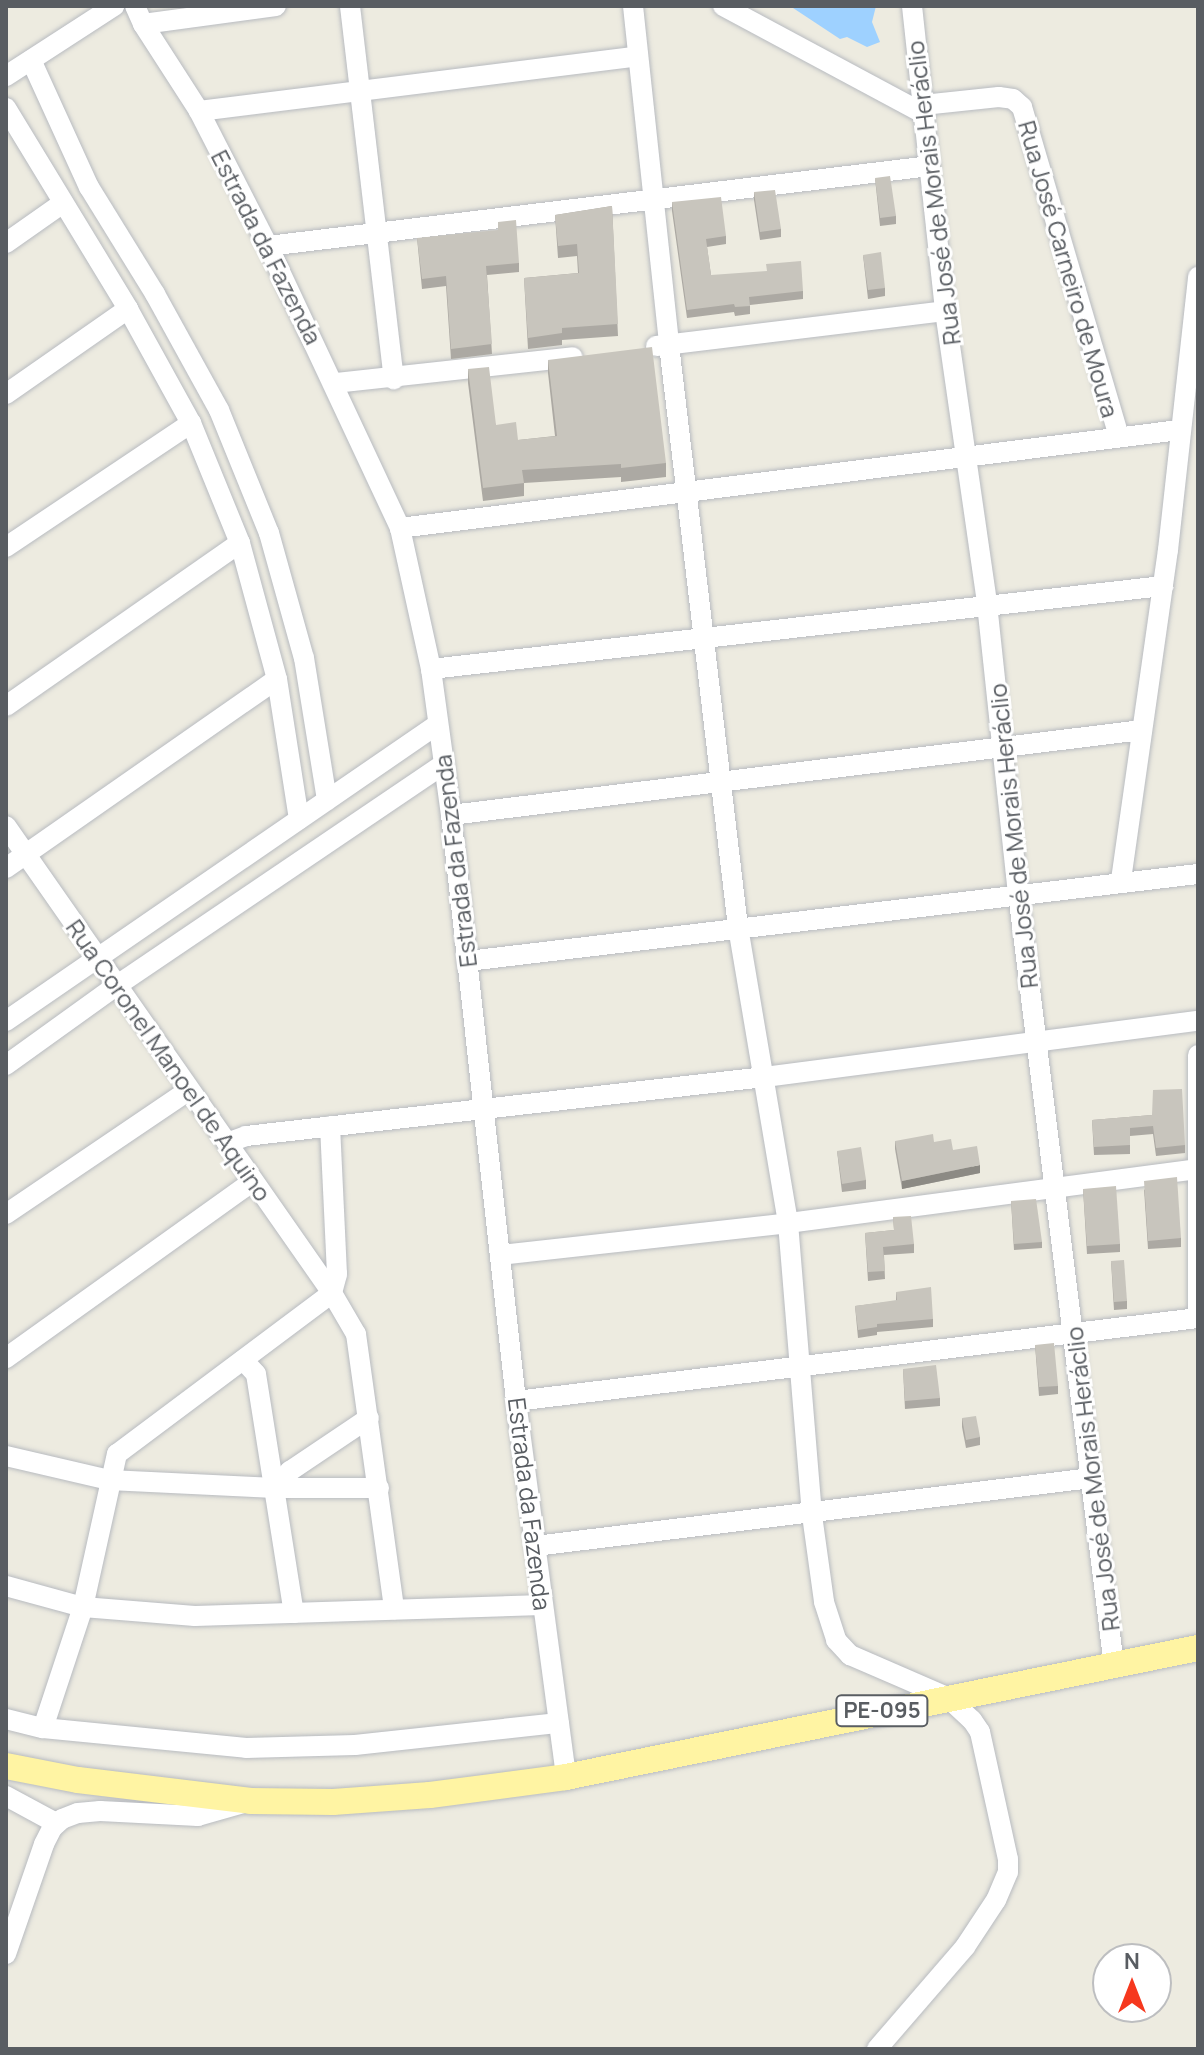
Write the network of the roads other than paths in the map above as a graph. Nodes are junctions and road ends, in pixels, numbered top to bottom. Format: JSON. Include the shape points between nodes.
{"nodes":[{"id":1,"x":114,"y":6,"type":"edge"},
{"id":2,"x":276,"y":6,"type":"edge"},
{"id":3,"x":350,"y":6,"type":"edge"},
{"id":4,"x":633,"y":6,"type":"edge"},
{"id":5,"x":723,"y":6,"type":"edge"},
{"id":6,"x":912,"y":6,"type":"edge"},
{"id":7,"x":139,"y":15,"type":"edge"},
{"id":8,"x":638,"y":56,"type":"junction"},
{"id":9,"x":31,"y":60,"type":"junction"},
{"id":10,"x":6,"y":76,"type":"edge"},
{"id":11,"x":362,"y":90,"type":"junction"},
{"id":12,"x":6,"y":108,"type":"edge"},
{"id":13,"x":923,"y":110,"type":"junction"},
{"id":14,"x":199,"y":111,"type":"junction"},
{"id":15,"x":930,"y":166,"type":"junction"},
{"id":16,"x":654,"y":200,"type":"junction"},
{"id":17,"x":63,"y":203,"type":"junction"},
{"id":18,"x":377,"y":234,"type":"junction"},
{"id":19,"x":6,"y":243,"type":"edge"},
{"id":20,"x":268,"y":246,"type":"junction"},
{"id":21,"x":1198,"y":277,"type":"edge"},
{"id":22,"x":128,"y":309,"type":"junction"},
{"id":23,"x":945,"y":311,"type":"junction"},
{"id":24,"x":669,"y":345,"type":"junction"},
{"id":25,"x":638,"y":349,"type":"edge"},
{"id":26,"x":592,"y":354,"type":"edge"},
{"id":27,"x":1193,"y":358,"type":"edge"},
{"id":28,"x":394,"y":379,"type":"junction"},
{"id":29,"x":335,"y":383,"type":"junction"},
{"id":30,"x":6,"y":394,"type":"edge"},
{"id":31,"x":191,"y":423,"type":"junction"},
{"id":32,"x":1179,"y":430,"type":"junction"},
{"id":33,"x":1119,"y":437,"type":"junction"},
{"id":34,"x":967,"y":455,"type":"junction"},
{"id":35,"x":686,"y":489,"type":"junction"},
{"id":36,"x":400,"y":528,"type":"junction"},
{"id":37,"x":240,"y":543,"type":"junction"},
{"id":38,"x":6,"y":547,"type":"edge"},
{"id":39,"x":1163,"y":586,"type":"junction"},
{"id":40,"x":987,"y":604,"type":"junction"},
{"id":41,"x":704,"y":636,"type":"junction"},
{"id":42,"x":431,"y":669,"type":"junction"},
{"id":43,"x":277,"y":679,"type":"junction"},
{"id":44,"x":6,"y":706,"type":"edge"},
{"id":45,"x":438,"y":724,"type":"junction"},
{"id":46,"x":1142,"y":730,"type":"junction"},
{"id":47,"x":1004,"y":747,"type":"junction"},
{"id":48,"x":444,"y":764,"type":"junction"},
{"id":49,"x":721,"y":782,"type":"junction"},
{"id":50,"x":327,"y":800,"type":"junction"},
{"id":51,"x":451,"y":815,"type":"junction"},
{"id":52,"x":299,"y":819,"type":"junction"},
{"id":53,"x":6,"y":826,"type":"edge"},
{"id":54,"x":25,"y":854,"type":"junction"},
{"id":55,"x":6,"y":868,"type":"edge"},
{"id":56,"x":1198,"y":874,"type":"edge"},
{"id":57,"x":1121,"y":880,"type":"junction"},
{"id":58,"x":1018,"y":893,"type":"junction"},
{"id":59,"x":738,"y":927,"type":"junction"},
{"id":60,"x":96,"y":957,"type":"junction"},
{"id":61,"x":468,"y":961,"type":"junction"},
{"id":62,"x":116,"y":986,"type":"junction"},
{"id":63,"x":6,"y":1021,"type":"edge"},
{"id":64,"x":1198,"y":1021,"type":"edge"},
{"id":65,"x":1038,"y":1044,"type":"junction"},
{"id":66,"x":1198,"y":1055,"type":"edge"},
{"id":67,"x":6,"y":1065,"type":"edge"},
{"id":68,"x":765,"y":1077,"type":"junction"},
{"id":69,"x":189,"y":1090,"type":"junction"},
{"id":70,"x":486,"y":1107,"type":"junction"},
{"id":71,"x":330,"y":1126,"type":"junction"},
{"id":72,"x":227,"y":1143,"type":"junction"},
{"id":73,"x":1196,"y":1169,"type":"junction"},
{"id":74,"x":253,"y":1181,"type":"junction"},
{"id":75,"x":1055,"y":1185,"type":"junction"},
{"id":76,"x":6,"y":1214,"type":"edge"},
{"id":77,"x":788,"y":1223,"type":"junction"},
{"id":78,"x":500,"y":1255,"type":"junction"},
{"id":79,"x":332,"y":1293,"type":"junction"},
{"id":80,"x":1198,"y":1309,"type":"edge"},
{"id":81,"x":1198,"y":1318,"type":"edge"},
{"id":82,"x":1074,"y":1334,"type":"junction"},
{"id":83,"x":6,"y":1358,"type":"edge"},
{"id":84,"x":243,"y":1360,"type":"junction"},
{"id":85,"x":798,"y":1367,"type":"junction"},
{"id":86,"x":516,"y":1401,"type":"junction"},
{"id":87,"x":369,"y":1418,"type":"junction"},
{"id":88,"x":6,"y":1456,"type":"edge"},
{"id":89,"x":1091,"y":1478,"type":"junction"},
{"id":90,"x":109,"y":1480,"type":"junction"},
{"id":91,"x":275,"y":1488,"type":"junction"},
{"id":92,"x":379,"y":1488,"type":"junction"},
{"id":93,"x":812,"y":1515,"type":"junction"},
{"id":94,"x":535,"y":1546,"type":"junction"},
{"id":95,"x":6,"y":1586,"type":"edge"},
{"id":96,"x":543,"y":1605,"type":"junction"},
{"id":97,"x":83,"y":1607,"type":"junction"},
{"id":98,"x":394,"y":1609,"type":"junction"},
{"id":99,"x":294,"y":1613,"type":"junction"},
{"id":100,"x":1198,"y":1648,"type":"edge"},
{"id":101,"x":1114,"y":1666,"type":"junction"},
{"id":102,"x":947,"y":1697,"type":"junction"},
{"id":103,"x":6,"y":1719,"type":"edge"},
{"id":104,"x":559,"y":1723,"type":"junction"},
{"id":105,"x":43,"y":1728,"type":"junction"},
{"id":106,"x":6,"y":1766,"type":"edge"},
{"id":107,"x":566,"y":1777,"type":"junction"},
{"id":108,"x":6,"y":1796,"type":"edge"},
{"id":109,"x":251,"y":1801,"type":"junction"},
{"id":110,"x":56,"y":1823,"type":"junction"},
{"id":111,"x":6,"y":1954,"type":"edge"},
{"id":112,"x":877,"y":2049,"type":"edge"}],
"edges":[{"from":1,"to":9,"type":"street"},
{"from":2,"to":7,"type":"street"},
{"from":3,"to":11,"type":"street"},
{"from":4,"to":8,"type":"street"},
{"from":5,"to":13,"type":"street"},
{"from":6,"to":13,"type":"street","name":"Rua José de Morais Heráclio"},
{"from":7,"to":14,"type":"street","name":"Estrada da Fazenda"},
{"from":8,"to":11,"type":"street"},
{"from":8,"to":16,"type":"street"},
{"from":9,"to":10,"type":"street"},
{"from":9,"to":50,"type":"street","via":[[89,187],[219,410],[269,533],[304,658]]},
{"from":11,"to":14,"type":"street"},
{"from":11,"to":18,"type":"street"},
{"from":12,"to":17,"type":"street"},
{"from":13,"to":15,"type":"street","name":"Rua José de Morais Heráclio"},
{"from":13,"to":33,"type":"street","name":"Rua José Carneiro de Moura","via":[[999,97],[1022,107]]},
{"from":14,"to":20,"type":"street","name":"Estrada da Fazenda"},
{"from":15,"to":16,"type":"street"},
{"from":15,"to":23,"type":"street","name":"Rua José de Morais Heráclio"},
{"from":16,"to":18,"type":"street"},
{"from":16,"to":24,"type":"street"},
{"from":17,"to":19,"type":"street"},
{"from":17,"to":22,"type":"street"},
{"from":18,"to":20,"type":"street"},
{"from":18,"to":28,"type":"street"},
{"from":20,"to":29,"type":"street","name":"Estrada da Fazenda"},
{"from":21,"to":27,"type":"street"},
{"from":22,"to":30,"type":"street"},
{"from":22,"to":31,"type":"street"},
{"from":23,"to":24,"type":"street"},
{"from":23,"to":34,"type":"street","name":"Rua José de Morais Heráclio"},
{"from":24,"to":25,"type":"street"},
{"from":24,"to":35,"type":"street"},
{"from":26,"to":28,"type":"street"},
{"from":27,"to":32,"type":"street"},
{"from":28,"to":29,"type":"street"},
{"from":29,"to":36,"type":"street","name":"Estrada da Fazenda"},
{"from":31,"to":37,"type":"street"},
{"from":31,"to":38,"type":"street"},
{"from":32,"to":33,"type":"street"},
{"from":32,"to":39,"type":"street"},
{"from":33,"to":34,"type":"street"},
{"from":34,"to":35,"type":"street"},
{"from":34,"to":40,"type":"street","name":"Rua José de Morais Heráclio"},
{"from":35,"to":36,"type":"street"},
{"from":35,"to":41,"type":"street"},
{"from":36,"to":42,"type":"street","name":"Estrada da Fazenda"},
{"from":37,"to":43,"type":"street"},
{"from":37,"to":44,"type":"street"},
{"from":39,"to":40,"type":"street"},
{"from":39,"to":46,"type":"street"},
{"from":40,"to":41,"type":"street"},
{"from":40,"to":47,"type":"street","name":"Rua José de Morais Heráclio"},
{"from":41,"to":42,"type":"street"},
{"from":41,"to":49,"type":"street"},
{"from":42,"to":45,"type":"street","name":"Estrada da Fazenda"},
{"from":43,"to":52,"type":"street"},
{"from":43,"to":54,"type":"street"},
{"from":45,"to":48,"type":"street","name":"Estrada da Fazenda"},
{"from":45,"to":50,"type":"street"},
{"from":46,"to":47,"type":"street"},
{"from":46,"to":57,"type":"street"},
{"from":47,"to":49,"type":"street"},
{"from":47,"to":58,"type":"street","name":"Rua José de Morais Heráclio"},
{"from":48,"to":51,"type":"street","name":"Estrada da Fazenda"},
{"from":48,"to":62,"type":"street"},
{"from":49,"to":51,"type":"street"},
{"from":49,"to":59,"type":"street"},
{"from":50,"to":52,"type":"street"},
{"from":51,"to":61,"type":"street","name":"Estrada da Fazenda"},
{"from":52,"to":60,"type":"street"},
{"from":53,"to":54,"type":"street","name":"Rua Coronel Manoel de Aquino"},
{"from":54,"to":55,"type":"street"},
{"from":54,"to":60,"type":"street","name":"Rua Coronel Manoel de Aquino"},
{"from":56,"to":57,"type":"street"},
{"from":57,"to":58,"type":"street"},
{"from":58,"to":59,"type":"street"},
{"from":58,"to":65,"type":"street","name":"Rua José de Morais Heráclio"},
{"from":59,"to":61,"type":"street"},
{"from":59,"to":68,"type":"street"},
{"from":60,"to":62,"type":"street","name":"Rua Coronel Manoel de Aquino"},
{"from":60,"to":63,"type":"street"},
{"from":61,"to":70,"type":"street","name":"Estrada da Fazenda"},
{"from":62,"to":67,"type":"street"},
{"from":62,"to":69,"type":"street","name":"Rua Coronel Manoel de Aquino"},
{"from":64,"to":65,"type":"street"},
{"from":65,"to":68,"type":"street"},
{"from":65,"to":75,"type":"street","name":"Rua José de Morais Heráclio"},
{"from":66,"to":73,"type":"street"},
{"from":68,"to":70,"type":"street"},
{"from":68,"to":77,"type":"street"},
{"from":69,"to":72,"type":"street","name":"Rua Coronel Manoel de Aquino"},
{"from":69,"to":76,"type":"street"},
{"from":70,"to":71,"type":"street"},
{"from":70,"to":78,"type":"street","name":"Estrada da Fazenda"},
{"from":71,"to":72,"type":"street"},
{"from":71,"to":79,"type":"street","via":[[337,1274]]},
{"from":72,"to":74,"type":"street","name":"Rua Coronel Manoel de Aquino"},
{"from":73,"to":75,"type":"street"},
{"from":73,"to":80,"type":"street"},
{"from":74,"to":79,"type":"street","name":"Rua Coronel Manoel de Aquino"},
{"from":74,"to":83,"type":"street"},
{"from":75,"to":77,"type":"street"},
{"from":75,"to":82,"type":"street","name":"Rua José de Morais Heráclio"},
{"from":77,"to":78,"type":"street"},
{"from":77,"to":85,"type":"street"},
{"from":78,"to":86,"type":"street","name":"Estrada da Fazenda"},
{"from":79,"to":84,"type":"street"},
{"from":79,"to":87,"type":"street","name":"Rua Coronel Manoel de Aquino","via":[[356,1334]]},
{"from":81,"to":82,"type":"street"},
{"from":82,"to":85,"type":"street"},
{"from":82,"to":89,"type":"street","name":"Rua José de Morais Heráclio"},
{"from":84,"to":90,"type":"street","via":[[117,1454]]},
{"from":84,"to":91,"type":"street","via":[[256,1374]]},
{"from":85,"to":86,"type":"street"},
{"from":85,"to":93,"type":"street"},
{"from":86,"to":94,"type":"street","name":"Estrada da Fazenda"},
{"from":87,"to":91,"type":"street","via":[[290,1471]]},
{"from":87,"to":92,"type":"street","name":"Rua Coronel Manoel de Aquino"},
{"from":88,"to":90,"type":"street"},
{"from":89,"to":93,"type":"street"},
{"from":89,"to":101,"type":"street","name":"Rua José de Morais Heráclio"},
{"from":90,"to":91,"type":"street"},
{"from":90,"to":97,"type":"street"},
{"from":91,"to":92,"type":"street"},
{"from":91,"to":99,"type":"street"},
{"from":92,"to":98,"type":"street","name":"Rua Coronel Manoel de Aquino"},
{"from":93,"to":94,"type":"street"},
{"from":93,"to":102,"type":"street","via":[[826,1612],[838,1643],[868,1665]]},
{"from":94,"to":96,"type":"street","name":"Estrada da Fazenda"},
{"from":95,"to":97,"type":"street"},
{"from":96,"to":98,"type":"street"},
{"from":96,"to":104,"type":"street","name":"Estrada da Fazenda"},
{"from":97,"to":99,"type":"street","via":[[195,1616]]},
{"from":97,"to":105,"type":"street"},
{"from":98,"to":99,"type":"street"},
{"from":100,"to":101,"type":"main road","number":"PE-095"},
{"from":101,"to":102,"type":"main road","number":"PE-095"},
{"from":102,"to":107,"type":"main road","number":"PE-095"},
{"from":102,"to":112,"type":"street","via":[[980,1732],[1008,1872],[965,1947]]},
{"from":103,"to":105,"type":"street"},
{"from":104,"to":105,"type":"street","via":[[355,1745],[246,1748]]},
{"from":104,"to":107,"type":"street","name":"Estrada da Fazenda"},
{"from":106,"to":109,"type":"main road","number":"PE-095"},
{"from":107,"to":109,"type":"main road","number":"PE-095","via":[[392,1799]]},
{"from":108,"to":110,"type":"street"},
{"from":109,"to":110,"type":"street","via":[[198,1816],[84,1812]]},
{"from":110,"to":111,"type":"street"}]}
